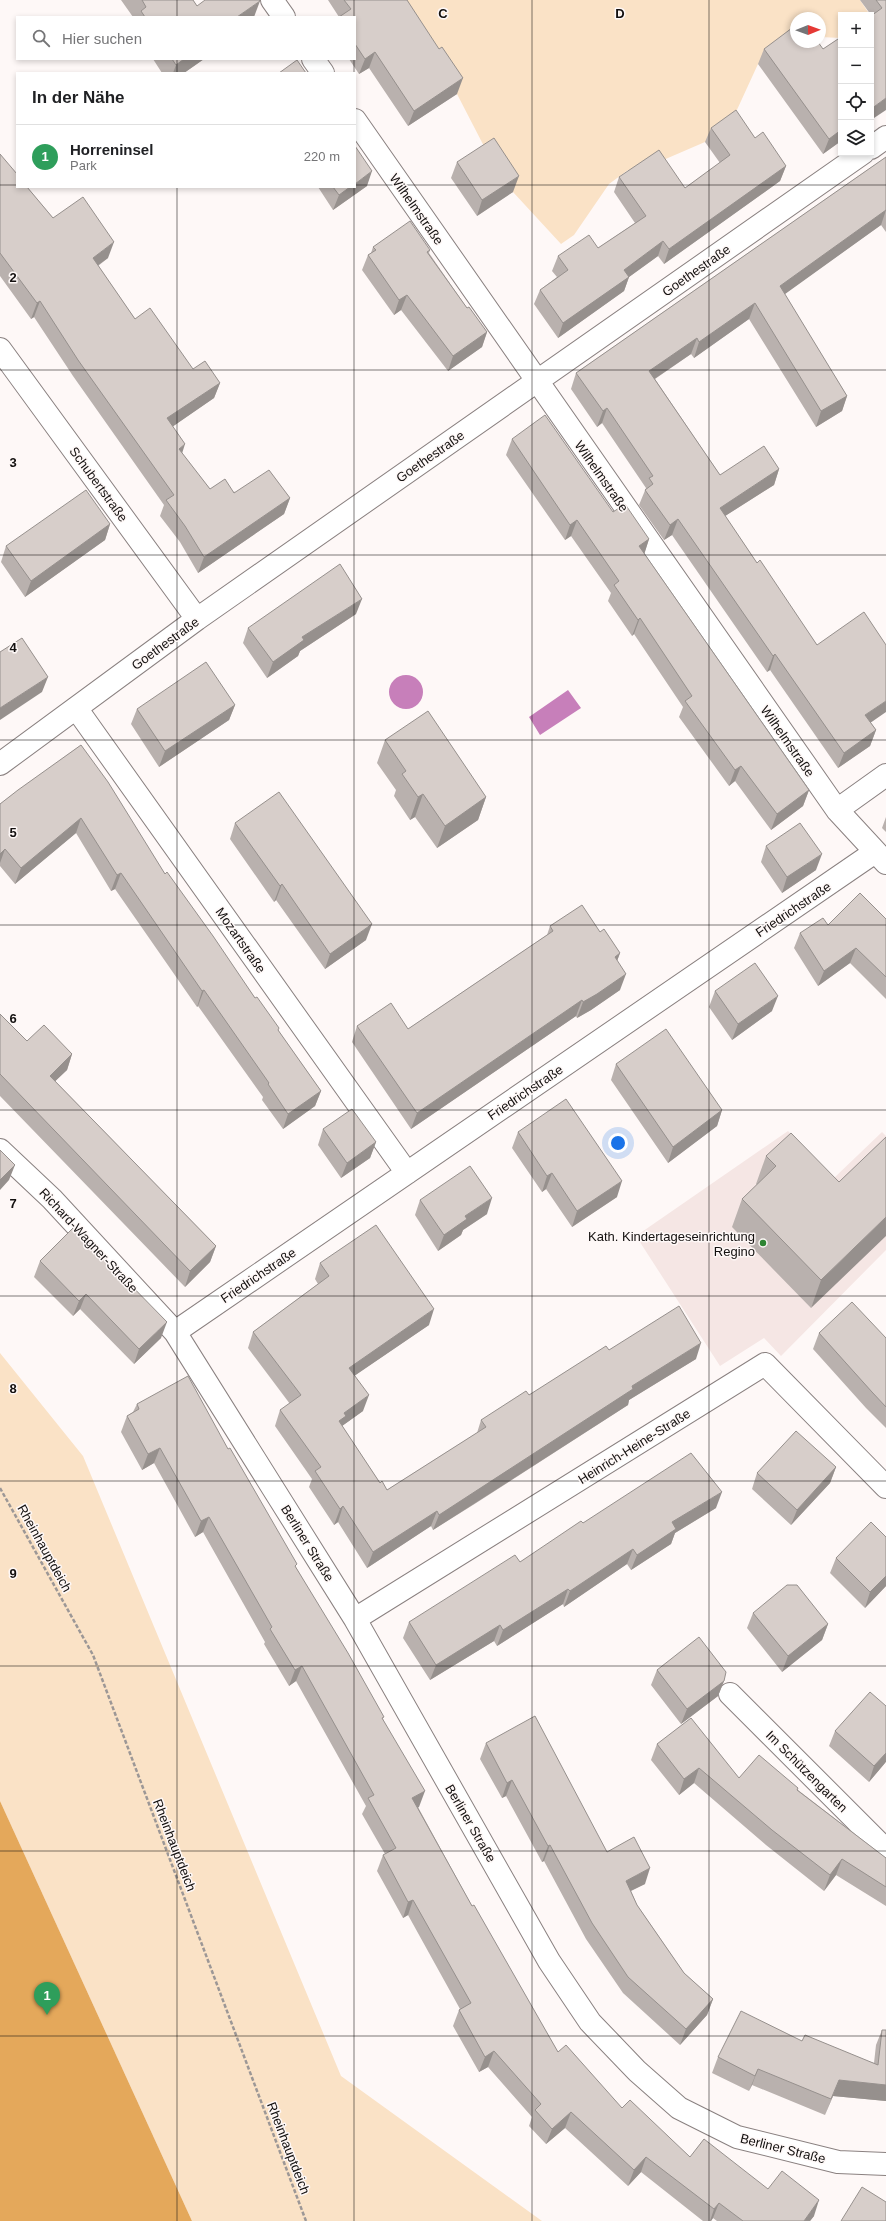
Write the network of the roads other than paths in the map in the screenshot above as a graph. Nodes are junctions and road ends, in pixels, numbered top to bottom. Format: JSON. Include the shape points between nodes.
{"nodes":[{"id":1,"x":272,"y":0,"type":"edge"},
{"id":2,"x":283,"y":16,"type":"edge"},
{"id":3,"x":314,"y":60,"type":"edge"},
{"id":4,"x":322,"y":72,"type":"edge"},
{"id":5,"x":356,"y":121,"type":"edge"},
{"id":6,"x":886,"y":137,"type":"edge"},
{"id":7,"x":874,"y":146,"type":"edge"},
{"id":8,"x":859,"y":156,"type":"edge"},
{"id":9,"x":0,"y":349,"type":"edge"},
{"id":10,"x":536,"y":382,"type":"junction"},
{"id":11,"x":198,"y":619,"type":"junction"},
{"id":12,"x":76,"y":708,"type":"junction"},
{"id":13,"x":0,"y":764,"type":"edge"},
{"id":14,"x":886,"y":775,"type":"edge"},
{"id":15,"x":837,"y":810,"type":"junction"},
{"id":16,"x":881,"y":857,"type":"edge"},
{"id":17,"x":0,"y":1150,"type":"edge"},
{"id":18,"x":407,"y":1173,"type":"junction"},
{"id":19,"x":175,"y":1332,"type":"junction"},
{"id":20,"x":886,"y":1487,"type":"edge"},
{"id":21,"x":355,"y":1619,"type":"junction"},
{"id":22,"x":730,"y":1694,"type":"dead end"},
{"id":23,"x":886,"y":1846,"type":"edge"},
{"id":24,"x":886,"y":2164,"type":"edge"}],
"edges":[{"from":1,"to":2,"type":"street"},
{"from":3,"to":4,"type":"street"},
{"from":5,"to":10,"type":"street","name":"Wilhelmstraße"},
{"from":6,"to":7,"type":"street"},
{"from":8,"to":10,"type":"street","name":"Goethestraße"},
{"from":9,"to":11,"type":"street","name":"Schubertstraße"},
{"from":10,"to":11,"type":"street","name":"Goethestraße"},
{"from":10,"to":15,"type":"street","name":"Wilhelmstraße"},
{"from":11,"to":12,"type":"street","name":"Goethestraße"},
{"from":12,"to":13,"type":"street","name":"Goethestraße"},
{"from":12,"to":18,"type":"street","name":"Mozartstraße"},
{"from":14,"to":15,"type":"street"},
{"from":15,"to":16,"type":"street","name":"Wilhelmstraße"},
{"from":16,"to":18,"type":"street","name":"Friedrichstraße"},
{"from":17,"to":19,"type":"street","name":"Richard-Wagner-Straße","via":[[52,1199]]},
{"from":18,"to":19,"type":"street","name":"Friedrichstraße"},
{"from":19,"to":21,"type":"street","name":"Berliner Straße"},
{"from":20,"to":21,"type":"street","name":"Heinrich-Heine-Straße","via":[[765,1364]]},
{"from":21,"to":24,"type":"street","name":"Berliner Straße","via":[[549,1961],[590,2022],[637,2071],[679,2108],[736,2137],[838,2162]]},
{"from":22,"to":23,"type":"street","name":"Im Schützengarten","via":[[879,1842]]}]}
